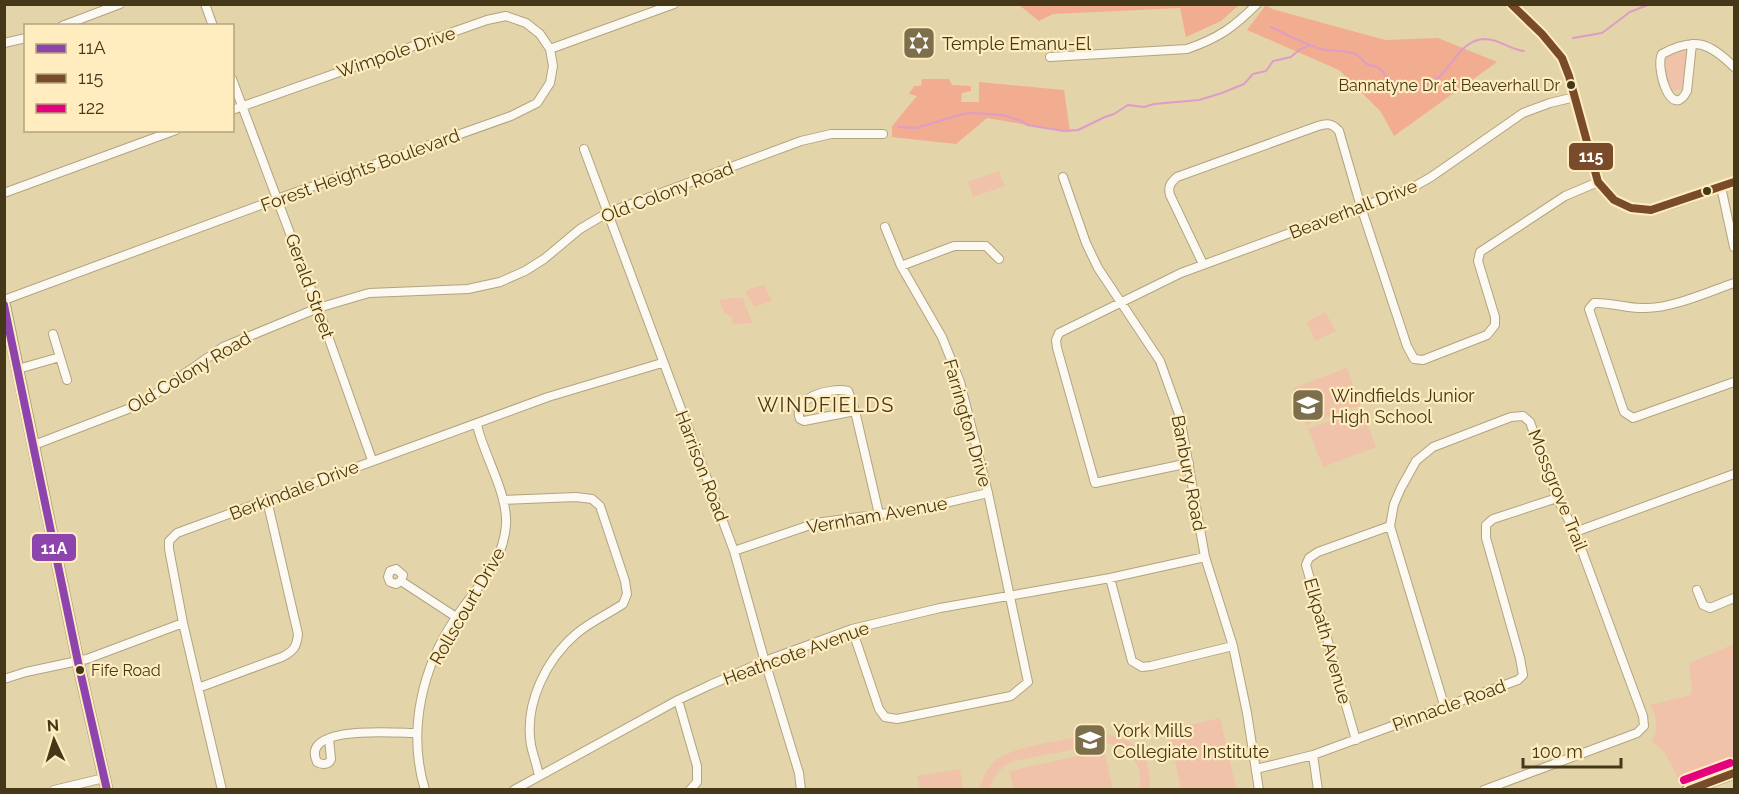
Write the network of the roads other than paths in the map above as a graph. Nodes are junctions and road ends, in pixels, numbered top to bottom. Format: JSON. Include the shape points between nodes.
{"nodes":[{"id":1,"x":120,"y":4,"type":"edge"},
{"id":2,"x":206,"y":4,"type":"edge"},
{"id":3,"x":674,"y":4,"type":"edge"},
{"id":4,"x":1257,"y":4,"type":"edge"},
{"id":5,"x":1510,"y":4,"type":"edge"},
{"id":6,"x":67,"y":24,"type":"edge"},
{"id":7,"x":212,"y":24,"type":"edge"},
{"id":8,"x":24,"y":39,"type":"edge"},
{"id":9,"x":4,"y":43,"type":"edge"},
{"id":10,"x":1692,"y":44,"type":"junction"},
{"id":11,"x":550,"y":49,"type":"junction"},
{"id":12,"x":1050,"y":57,"type":"dead end"},
{"id":13,"x":1734,"y":67,"type":"edge"},
{"id":14,"x":234,"y":84,"type":"edge"},
{"id":15,"x":1575,"y":97,"type":"junction"},
{"id":16,"x":242,"y":106,"type":"junction"},
{"id":17,"x":234,"y":109,"type":"edge"},
{"id":18,"x":171,"y":132,"type":"edge"},
{"id":19,"x":883,"y":134,"type":"dead end"},
{"id":20,"x":584,"y":149,"type":"dead end"},
{"id":21,"x":1063,"y":177,"type":"dead end"},
{"id":22,"x":1598,"y":182,"type":"junction"},
{"id":23,"x":1734,"y":182,"type":"edge"},
{"id":24,"x":1721,"y":187,"type":"junction"},
{"id":25,"x":4,"y":193,"type":"edge"},
{"id":26,"x":277,"y":199,"type":"junction"},
{"id":27,"x":1361,"y":207,"type":"junction"},
{"id":28,"x":607,"y":213,"type":"junction"},
{"id":29,"x":885,"y":227,"type":"dead end"},
{"id":30,"x":1734,"y":247,"type":"edge"},
{"id":31,"x":999,"y":259,"type":"dead end"},
{"id":32,"x":1203,"y":264,"type":"junction"},
{"id":33,"x":901,"y":266,"type":"junction"},
{"id":34,"x":1734,"y":283,"type":"edge"},
{"id":35,"x":4,"y":301,"type":"edge"},
{"id":36,"x":1122,"y":302,"type":"junction"},
{"id":37,"x":318,"y":308,"type":"junction"},
{"id":38,"x":53,"y":334,"type":"dead end"},
{"id":39,"x":60,"y":357,"type":"junction"},
{"id":40,"x":662,"y":363,"type":"junction"},
{"id":41,"x":18,"y":369,"type":"junction"},
{"id":42,"x":67,"y":380,"type":"dead end"},
{"id":43,"x":1734,"y":382,"type":"edge"},
{"id":44,"x":855,"y":411,"type":"junction"},
{"id":45,"x":477,"y":424,"type":"junction"},
{"id":46,"x":34,"y":445,"type":"junction"},
{"id":47,"x":372,"y":460,"type":"junction"},
{"id":48,"x":1189,"y":463,"type":"junction"},
{"id":49,"x":1734,"y":474,"type":"edge"},
{"id":50,"x":988,"y":493,"type":"junction"},
{"id":51,"x":1557,"y":498,"type":"junction"},
{"id":52,"x":267,"y":500,"type":"junction"},
{"id":53,"x":502,"y":500,"type":"junction"},
{"id":54,"x":879,"y":514,"type":"junction"},
{"id":55,"x":1390,"y":526,"type":"junction"},
{"id":56,"x":1575,"y":532,"type":"junction"},
{"id":57,"x":734,"y":551,"type":"junction"},
{"id":58,"x":1205,"y":557,"type":"junction"},
{"id":59,"x":1110,"y":578,"type":"junction"},
{"id":60,"x":401,"y":581,"type":"dead end"},
{"id":61,"x":1697,"y":590,"type":"dead end"},
{"id":62,"x":1009,"y":596,"type":"junction"},
{"id":63,"x":1734,"y":598,"type":"edge"},
{"id":64,"x":456,"y":617,"type":"junction"},
{"id":65,"x":183,"y":623,"type":"junction"},
{"id":66,"x":852,"y":629,"type":"junction"},
{"id":67,"x":1233,"y":646,"type":"junction"},
{"id":68,"x":78,"y":662,"type":"junction"},
{"id":69,"x":765,"y":662,"type":"junction"},
{"id":70,"x":4,"y":679,"type":"edge"},
{"id":71,"x":198,"y":688,"type":"junction"},
{"id":72,"x":678,"y":700,"type":"junction"},
{"id":73,"x":1445,"y":708,"type":"junction"},
{"id":74,"x":416,"y":733,"type":"junction"},
{"id":75,"x":329,"y":739,"type":"dead end"},
{"id":76,"x":1356,"y":740,"type":"junction"},
{"id":77,"x":1313,"y":755,"type":"junction"},
{"id":78,"x":1256,"y":769,"type":"junction"},
{"id":79,"x":1734,"y":773,"type":"edge"},
{"id":80,"x":539,"y":776,"type":"junction"},
{"id":81,"x":104,"y":778,"type":"junction"},
{"id":82,"x":54,"y":789,"type":"edge"},
{"id":83,"x":107,"y":789,"type":"edge"},
{"id":84,"x":222,"y":789,"type":"edge"},
{"id":85,"x":425,"y":789,"type":"edge"},
{"id":86,"x":514,"y":789,"type":"edge"},
{"id":87,"x":690,"y":789,"type":"edge"},
{"id":88,"x":801,"y":789,"type":"edge"},
{"id":89,"x":1259,"y":789,"type":"edge"},
{"id":90,"x":1318,"y":789,"type":"edge"},
{"id":91,"x":1484,"y":789,"type":"edge"},
{"id":92,"x":1688,"y":789,"type":"edge"}],
"edges":[{"from":1,"to":6,"type":"street"},
{"from":2,"to":7,"type":"street"},
{"from":3,"to":11,"type":"street"},
{"from":4,"to":12,"type":"street","via":[[1234,27],[1187,49]]},
{"from":5,"to":15,"type":"street","via":[[1562,58]]},
{"from":8,"to":9,"type":"street"},
{"from":10,"to":10,"type":"street","via":[[1687,92],[1684,98],[1673,100],[1668,96],[1660,58],[1668,51]]},
{"from":10,"to":13,"type":"street","via":[[1708,46]]},
{"from":11,"to":16,"type":"street","name":"Wimpole Drive","via":[[526,23],[507,16]]},
{"from":11,"to":26,"type":"street","name":"Forest Heights Boulevard","via":[[550,83],[537,103],[512,116]]},
{"from":14,"to":16,"type":"street","name":"Gerald Street"},
{"from":15,"to":22,"type":"street"},
{"from":15,"to":27,"type":"street","name":"Beaverhall Drive","via":[[1523,113],[1431,177]]},
{"from":16,"to":17,"type":"street","name":"Wimpole Drive"},
{"from":16,"to":26,"type":"street","name":"Gerald Street"},
{"from":18,"to":25,"type":"street"},
{"from":19,"to":28,"type":"street","name":"Old Colony Road","via":[[831,134],[801,141]]},
{"from":20,"to":28,"type":"street","name":"Harrison Road"},
{"from":21,"to":36,"type":"street","name":"Banbury Road","via":[[1086,243]]},
{"from":22,"to":24,"type":"street","via":[[1614,200],[1641,210],[1660,209]]},
{"from":22,"to":27,"type":"street","via":[[1564,196],[1480,252],[1478,261],[1495,325],[1487,335],[1423,360],[1414,359],[1407,346]]},
{"from":23,"to":24,"type":"street"},
{"from":24,"to":30,"type":"street"},
{"from":26,"to":35,"type":"street","name":"Forest Heights Boulevard"},
{"from":26,"to":37,"type":"street","name":"Gerald Street"},
{"from":27,"to":32,"type":"street","name":"Beaverhall Drive"},
{"from":27,"to":32,"type":"street","via":[[1339,131],[1326,123],[1172,182],[1168,188],[1170,195]]},
{"from":28,"to":37,"type":"street","name":"Old Colony Road","via":[[544,259],[500,282],[468,289],[369,293]]},
{"from":28,"to":40,"type":"street","name":"Harrison Road"},
{"from":29,"to":33,"type":"street","name":"Farrington Drive"},
{"from":31,"to":33,"type":"street","via":[[986,246],[972,244],[954,246]]},
{"from":32,"to":36,"type":"street","name":"Beaverhall Drive"},
{"from":33,"to":50,"type":"street","name":"Farrington Drive","via":[[942,337],[960,382]]},
{"from":34,"to":43,"type":"street","via":[[1660,307],[1643,309],[1594,303],[1589,309],[1624,412],[1633,418]]},
{"from":35,"to":41,"type":"main road"},
{"from":36,"to":48,"type":"street","name":"Banbury Road","via":[[1160,361],[1180,417]]},
{"from":36,"to":48,"type":"street","name":"Beaverhall Drive","via":[[1065,329],[1056,340],[1095,483]]},
{"from":37,"to":46,"type":"street","name":"Old Colony Road","via":[[224,347],[141,404]]},
{"from":37,"to":47,"type":"street","name":"Gerald Street"},
{"from":38,"to":39,"type":"street"},
{"from":39,"to":41,"type":"street"},
{"from":39,"to":42,"type":"street"},
{"from":40,"to":45,"type":"street","name":"Berkindale Drive"},
{"from":40,"to":57,"type":"street","name":"Harrison Road"},
{"from":41,"to":46,"type":"main road"},
{"from":44,"to":44,"type":"street","via":[[804,421],[797,413],[800,405],[811,397],[839,389],[848,391]]},
{"from":44,"to":54,"type":"street"},
{"from":45,"to":47,"type":"street","name":"Berkindale Drive"},
{"from":45,"to":53,"type":"street","name":"Rollscourt Drive"},
{"from":46,"to":68,"type":"main road"},
{"from":47,"to":52,"type":"street","name":"Berkindale Drive"},
{"from":48,"to":58,"type":"street","name":"Banbury Road"},
{"from":49,"to":56,"type":"street"},
{"from":50,"to":54,"type":"street","name":"Vernham Avenue"},
{"from":50,"to":62,"type":"street","name":"Farrington Drive"},
{"from":51,"to":55,"type":"street","name":"Mossgrove Trail","via":[[1530,422],[1523,416],[1511,417],[1433,447],[1416,461],[1394,504]]},
{"from":51,"to":56,"type":"street","name":"Mossgrove Trail"},
{"from":51,"to":73,"type":"street","name":"Pinnacle Road","via":[[1493,519],[1486,525],[1486,538],[1523,675]]},
{"from":52,"to":65,"type":"street","name":"Berkindale Drive","via":[[177,533],[170,541]]},
{"from":52,"to":71,"type":"street","via":[[298,634],[297,645],[282,657]]},
{"from":53,"to":64,"type":"street","name":"Rollscourt Drive","via":[[506,523],[502,550]]},
{"from":53,"to":80,"type":"street","via":[[592,499],[600,506],[627,594],[623,604],[566,643],[548,667],[535,694],[530,722]]},
{"from":54,"to":57,"type":"street","name":"Vernham Avenue","via":[[816,523]]},
{"from":55,"to":73,"type":"street"},
{"from":55,"to":76,"type":"street","name":"Elkpath Avenue","via":[[1318,552],[1306,565]]},
{"from":56,"to":91,"type":"street","name":"Mossgrove Trail","via":[[1644,726],[1637,734]]},
{"from":57,"to":69,"type":"street","name":"Harrison Road"},
{"from":58,"to":59,"type":"street","name":"Heathcote Avenue"},
{"from":58,"to":67,"type":"street","name":"Banbury Road"},
{"from":59,"to":62,"type":"street","name":"Heathcote Avenue"},
{"from":59,"to":67,"type":"street","via":[[1132,661],[1142,667]]},
{"from":60,"to":64,"type":"street"},
{"from":61,"to":63,"type":"street","via":[[1703,605],[1710,608]]},
{"from":62,"to":66,"type":"street","name":"Heathcote Avenue"},
{"from":62,"to":66,"type":"street","name":"Farrington Drive","via":[[1028,682],[1011,696],[897,719],[885,717]]},
{"from":64,"to":74,"type":"street","name":"Rollscourt Drive","via":[[428,674]]},
{"from":65,"to":68,"type":"street"},
{"from":65,"to":71,"type":"street","name":"Berkindale Drive"},
{"from":66,"to":69,"type":"street","name":"Heathcote Avenue"},
{"from":67,"to":78,"type":"street","name":"Banbury Road"},
{"from":68,"to":70,"type":"street"},
{"from":68,"to":81,"type":"main road"},
{"from":69,"to":72,"type":"street","name":"Heathcote Avenue"},
{"from":69,"to":88,"type":"street","name":"Harrison Road"},
{"from":71,"to":84,"type":"street","name":"Berkindale Drive"},
{"from":72,"to":80,"type":"street","name":"Heathcote Avenue"},
{"from":72,"to":87,"type":"street","via":[[698,766],[697,782]]},
{"from":73,"to":76,"type":"street","name":"Pinnacle Road"},
{"from":74,"to":75,"type":"street","via":[[352,733]]},
{"from":74,"to":85,"type":"street","name":"Rollscourt Drive","via":[[419,771]]},
{"from":76,"to":77,"type":"street","name":"Pinnacle Road"},
{"from":77,"to":78,"type":"street","name":"Pinnacle Road"},
{"from":77,"to":90,"type":"street"},
{"from":78,"to":89,"type":"street","name":"Banbury Road"},
{"from":79,"to":92,"type":"main road"},
{"from":80,"to":86,"type":"street","name":"Heathcote Avenue"},
{"from":81,"to":82,"type":"street"},
{"from":81,"to":83,"type":"main road"}]}
